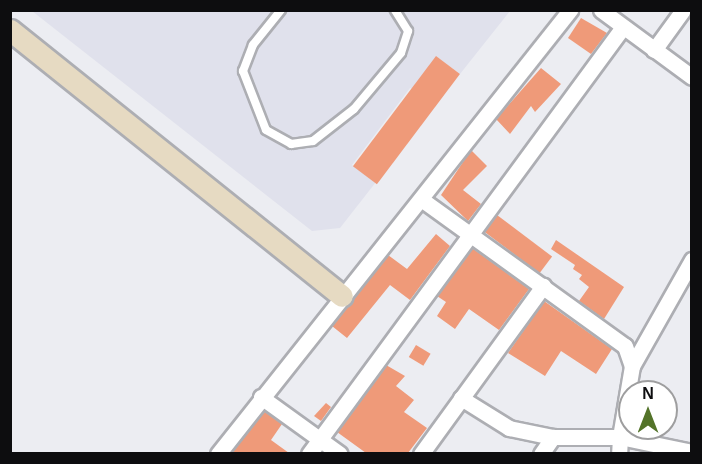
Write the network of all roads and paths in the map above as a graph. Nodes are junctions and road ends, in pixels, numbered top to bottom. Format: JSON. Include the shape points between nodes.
{"nodes":[{"id":1,"x":281,"y":10,"type":"edge"},
{"id":2,"x":395,"y":10,"type":"edge"},
{"id":3,"x":570,"y":10,"type":"edge"},
{"id":4,"x":601,"y":10,"type":"edge"},
{"id":5,"x":683,"y":10,"type":"edge"},
{"id":6,"x":623,"y":27,"type":"junction"},
{"id":7,"x":10,"y":30,"type":"edge"},
{"id":8,"x":654,"y":50,"type":"junction"},
{"id":9,"x":692,"y":77,"type":"edge"},
{"id":10,"x":421,"y":199,"type":"junction"},
{"id":11,"x":472,"y":235,"type":"junction"},
{"id":12,"x":690,"y":265,"type":"edge"},
{"id":13,"x":543,"y":286,"type":"junction"},
{"id":14,"x":342,"y":296,"type":"junction"},
{"id":15,"x":632,"y":366,"type":"junction"},
{"id":16,"x":630,"y":380,"type":"edge"},
{"id":17,"x":261,"y":397,"type":"junction"},
{"id":18,"x":461,"y":398,"type":"junction"},
{"id":19,"x":553,"y":437,"type":"junction"},
{"id":20,"x":618,"y":437,"type":"edge"},
{"id":21,"x":320,"y":438,"type":"junction"},
{"id":22,"x":634,"y":440,"type":"edge"},
{"id":23,"x":692,"y":452,"type":"edge"},
{"id":24,"x":218,"y":453,"type":"edge"},
{"id":25,"x":309,"y":453,"type":"edge"},
{"id":26,"x":340,"y":453,"type":"edge"},
{"id":27,"x":421,"y":453,"type":"edge"},
{"id":28,"x":541,"y":453,"type":"edge"}],
"edges":[{"from":1,"to":2,"type":"lane","via":[[253,45],[243,71],[266,130],[291,144],[313,141],[354,109],[401,53],[408,31]]},
{"from":3,"to":10,"type":"street"},
{"from":4,"to":6,"type":"street"},
{"from":5,"to":8,"type":"street"},
{"from":6,"to":8,"type":"street"},
{"from":6,"to":11,"type":"street"},
{"from":7,"to":14,"type":"street"},
{"from":8,"to":9,"type":"street"},
{"from":10,"to":11,"type":"street"},
{"from":10,"to":14,"type":"street"},
{"from":11,"to":13,"type":"street"},
{"from":11,"to":21,"type":"street"},
{"from":12,"to":15,"type":"street"},
{"from":13,"to":15,"type":"street","via":[[626,346]]},
{"from":13,"to":18,"type":"street"},
{"from":14,"to":17,"type":"street"},
{"from":15,"to":16,"type":"street"},
{"from":17,"to":21,"type":"street"},
{"from":17,"to":24,"type":"street"},
{"from":18,"to":19,"type":"street","via":[[509,428]]},
{"from":18,"to":27,"type":"street"},
{"from":19,"to":20,"type":"street"},
{"from":19,"to":28,"type":"street"},
{"from":21,"to":25,"type":"street"},
{"from":21,"to":26,"type":"street"},
{"from":22,"to":23,"type":"street"}]}
